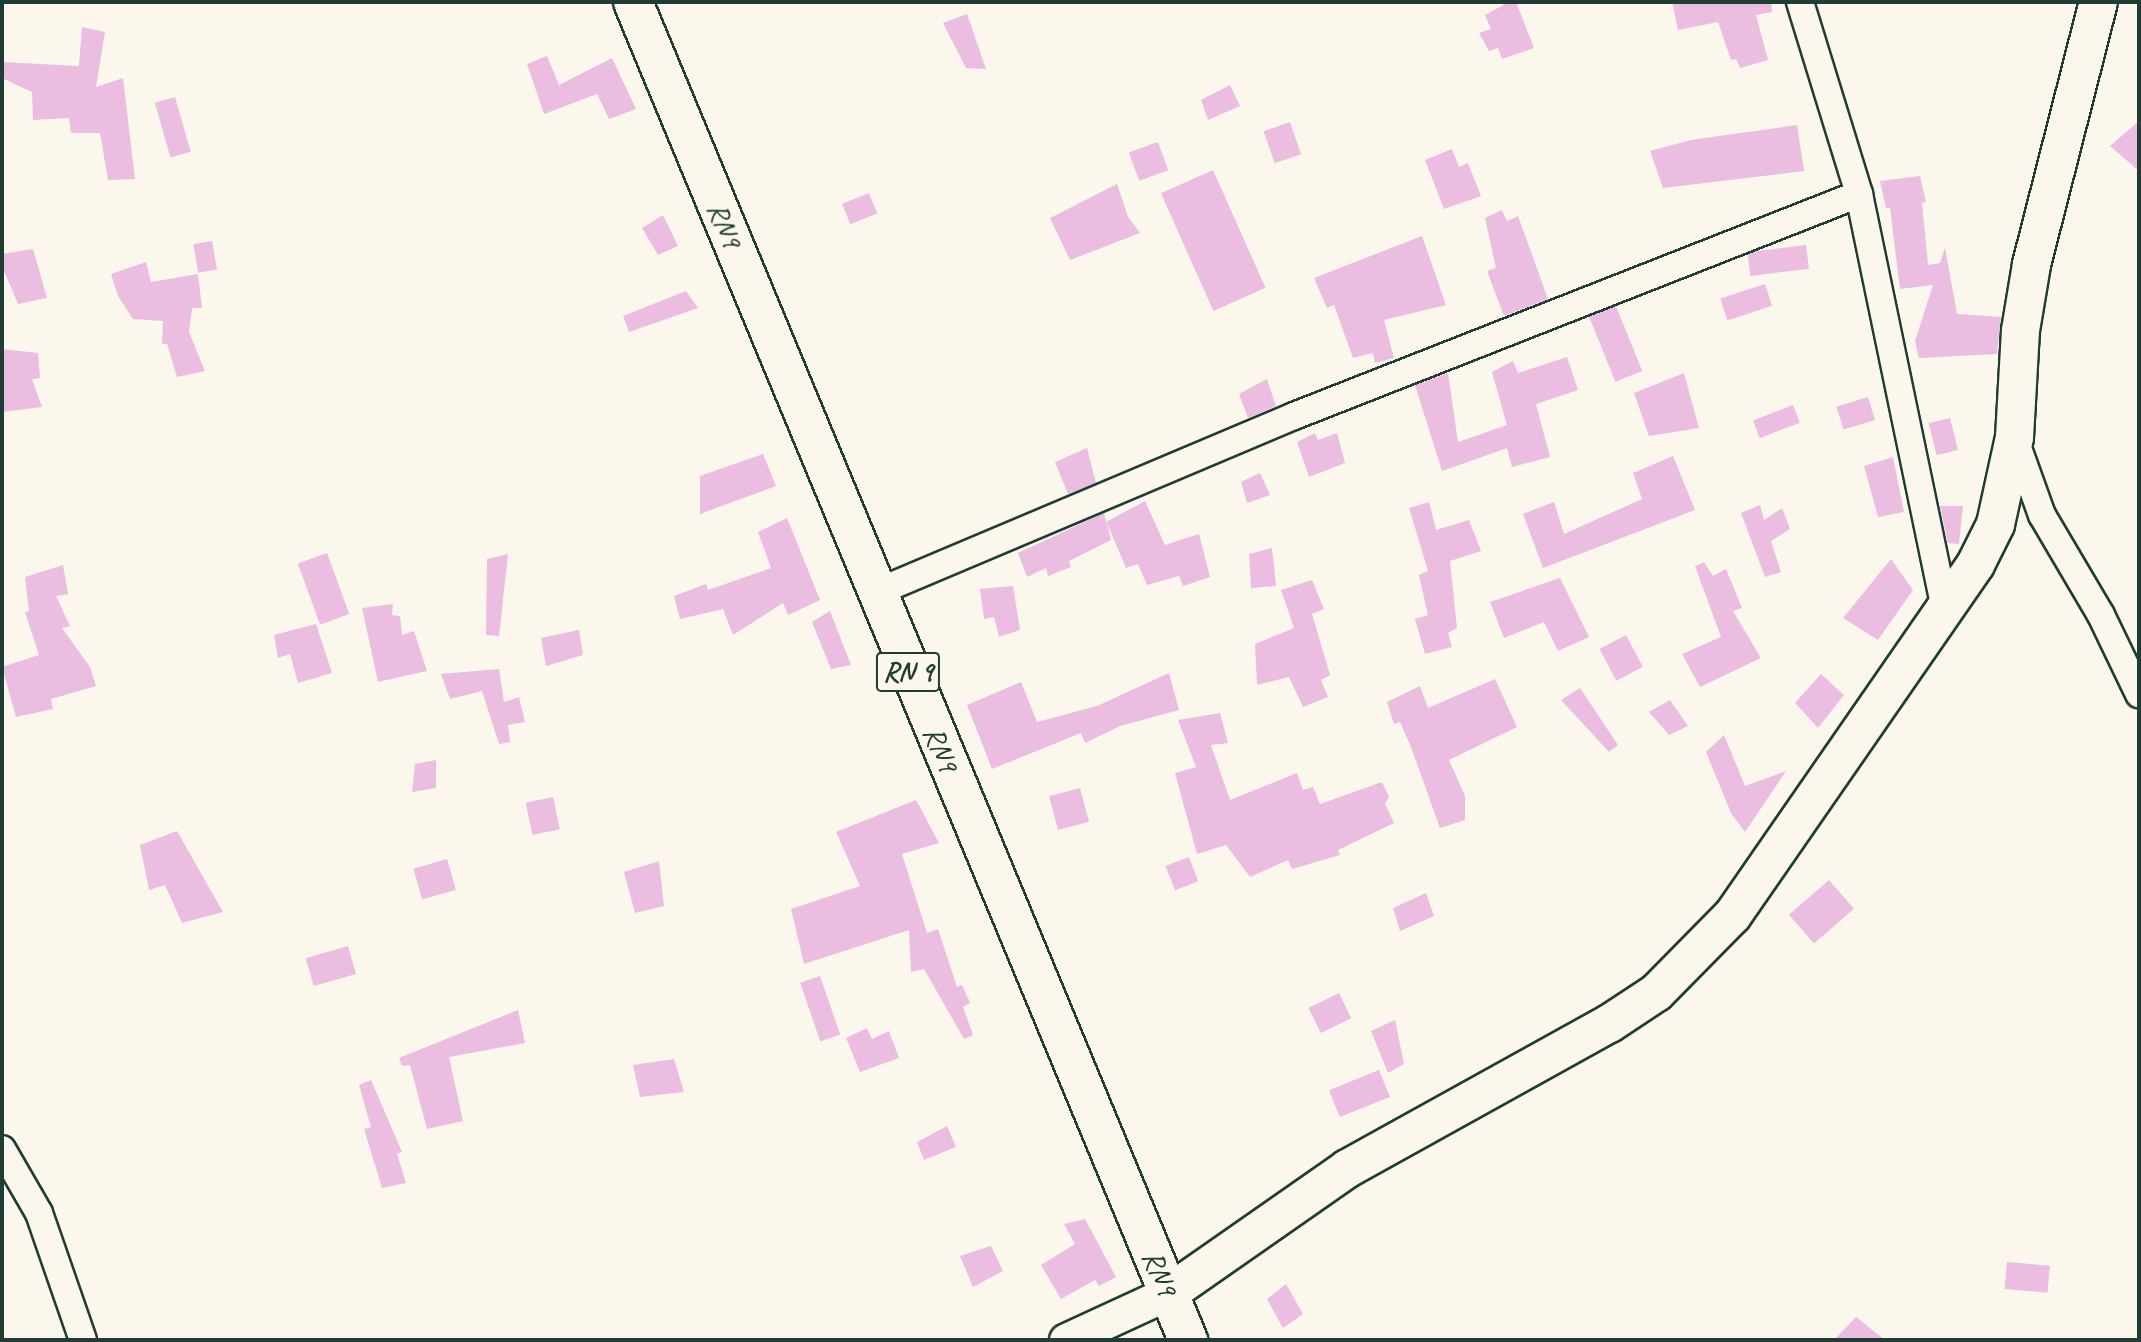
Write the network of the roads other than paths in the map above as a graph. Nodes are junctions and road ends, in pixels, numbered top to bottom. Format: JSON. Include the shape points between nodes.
{"nodes":[{"id":1,"x":633,"y":2,"type":"edge"},
{"id":2,"x":1800,"y":2,"type":"edge"},
{"id":3,"x":2098,"y":2,"type":"edge"},
{"id":4,"x":1859,"y":194,"type":"junction"},
{"id":5,"x":2014,"y":437,"type":"junction"},
{"id":6,"x":875,"y":593,"type":"junction"},
{"id":7,"x":1945,"y":608,"type":"junction"},
{"id":8,"x":2139,"y":694,"type":"edge"},
{"id":9,"x":2,"y":1149,"type":"edge"},
{"id":10,"x":1168,"y":1293,"type":"junction"},
{"id":11,"x":83,"y":1340,"type":"edge"},
{"id":12,"x":1066,"y":1340,"type":"edge"},
{"id":13,"x":1188,"y":1340,"type":"edge"}],
"edges":[{"from":1,"to":6,"type":"main road","name":"RN9","number":"RN 9"},
{"from":2,"to":4,"type":"street"},
{"from":3,"to":5,"type":"main road","via":[[2031,264],[2020,330]]},
{"from":4,"to":6,"type":"street","via":[[1294,416]]},
{"from":4,"to":7,"type":"street"},
{"from":5,"to":7,"type":"main road","via":[[1995,524]]},
{"from":5,"to":8,"type":"street","via":[[2042,515],[2101,615]]},
{"from":6,"to":10,"type":"main road","name":"RN9","number":"RN 9"},
{"from":7,"to":10,"type":"main road","via":[[1894,675],[1732,915],[1665,985],[1609,1023],[1347,1168]]},
{"from":9,"to":11,"type":"street","via":[[39,1213]]},
{"from":10,"to":12,"type":"street"},
{"from":10,"to":13,"type":"main road","name":"RN9","number":"RN 9"}]}
